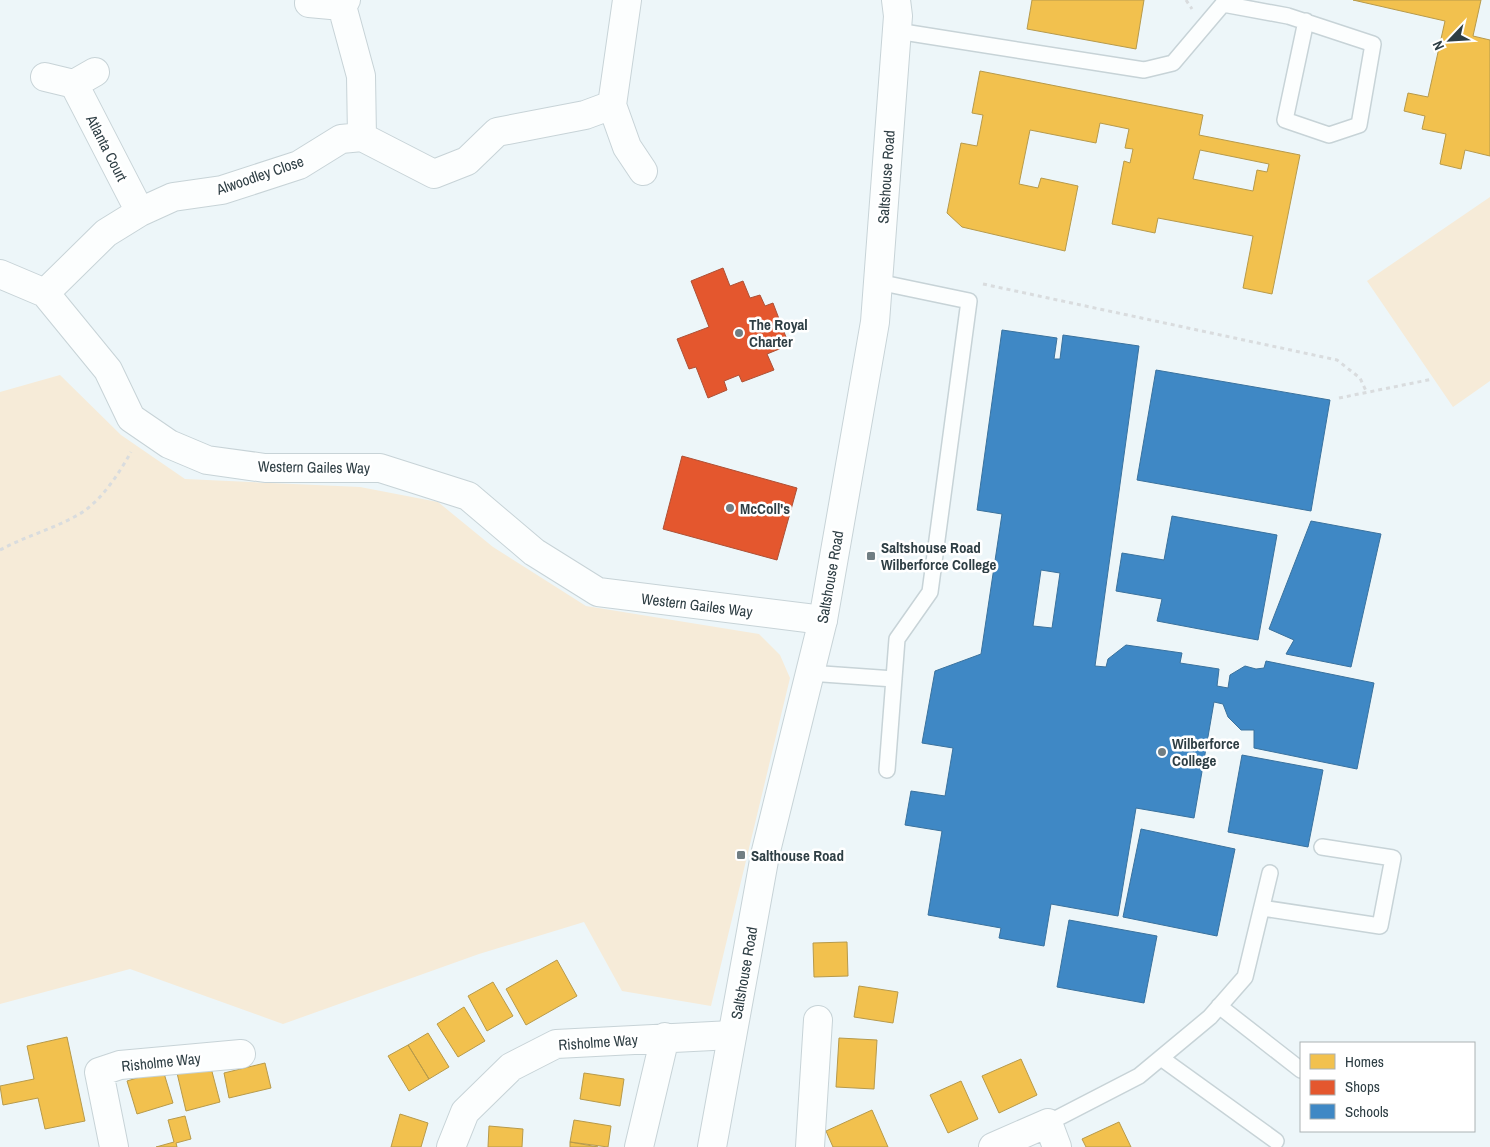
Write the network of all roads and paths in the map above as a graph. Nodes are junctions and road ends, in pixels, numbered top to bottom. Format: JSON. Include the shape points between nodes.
{"nodes":[{"id":1,"x":627,"y":0,"type":"edge"},
{"id":2,"x":896,"y":0,"type":"edge"},
{"id":3,"x":309,"y":2,"type":"dead end"},
{"id":4,"x":1223,"y":2,"type":"edge"},
{"id":5,"x":344,"y":3,"type":"edge"},
{"id":6,"x":1306,"y":21,"type":"junction"},
{"id":7,"x":897,"y":31,"type":"junction"},
{"id":8,"x":45,"y":77,"type":"dead end"},
{"id":9,"x":612,"y":105,"type":"junction"},
{"id":10,"x":362,"y":137,"type":"junction"},
{"id":11,"x":643,"y":171,"type":"dead end"},
{"id":12,"x":140,"y":212,"type":"junction"},
{"id":13,"x":0,"y":274,"type":"edge"},
{"id":14,"x":878,"y":282,"type":"junction"},
{"id":15,"x":45,"y":293,"type":"junction"},
{"id":16,"x":968,"y":302,"type":"junction"},
{"id":17,"x":1433,"y":379,"type":"dead end"},
{"id":18,"x":1367,"y":393,"type":"junction"},
{"id":19,"x":1339,"y":398,"type":"dead end"},
{"id":20,"x":145,"y":427,"type":"junction"},
{"id":21,"x":0,"y":550,"type":"edge"},
{"id":22,"x":823,"y":620,"type":"junction"},
{"id":23,"x":809,"y":674,"type":"junction"},
{"id":24,"x":894,"y":679,"type":"junction"},
{"id":25,"x":887,"y":770,"type":"dead end"},
{"id":26,"x":1322,"y":847,"type":"dead end"},
{"id":27,"x":1270,"y":873,"type":"dead end"},
{"id":28,"x":1262,"y":908,"type":"junction"},
{"id":29,"x":1219,"y":1006,"type":"junction"},
{"id":30,"x":818,"y":1020,"type":"dead end"},
{"id":31,"x":732,"y":1035,"type":"junction"},
{"id":32,"x":666,"y":1038,"type":"junction"},
{"id":33,"x":240,"y":1054,"type":"dead end"},
{"id":34,"x":1161,"y":1058,"type":"junction"},
{"id":35,"x":1300,"y":1069,"type":"edge"},
{"id":36,"x":1052,"y":1135,"type":"edge"},
{"id":37,"x":1276,"y":1141,"type":"dead end"},
{"id":38,"x":114,"y":1147,"type":"edge"},
{"id":39,"x":451,"y":1147,"type":"edge"},
{"id":40,"x":639,"y":1147,"type":"edge"},
{"id":41,"x":712,"y":1147,"type":"edge"},
{"id":42,"x":810,"y":1147,"type":"edge"},
{"id":43,"x":993,"y":1147,"type":"edge"}],
"edges":[{"from":1,"to":9,"type":"street"},
{"from":2,"to":7,"type":"street","name":"Saltshouse Road"},
{"from":3,"to":5,"type":"street"},
{"from":4,"to":6,"type":"lane"},
{"from":4,"to":7,"type":"lane","via":[[1174,63],[1144,70]]},
{"from":5,"to":10,"type":"street","via":[[362,76]]},
{"from":6,"to":6,"type":"lane","via":[[1373,44],[1360,125],[1329,135],[1285,120]]},
{"from":7,"to":14,"type":"street","name":"Saltshouse Road"},
{"from":8,"to":12,"type":"street","name":"Atlanta Court","via":[[85,78]]},
{"from":9,"to":10,"type":"street","via":[[585,115],[497,132],[466,161],[434,174]]},
{"from":9,"to":11,"type":"street","via":[[627,146]]},
{"from":10,"to":12,"type":"street","name":"Alwoodley Close","via":[[341,139],[290,168],[222,190],[173,197]]},
{"from":12,"to":15,"type":"street","name":"Alwoodley Close","via":[[106,233]]},
{"from":13,"to":15,"type":"street","name":"Western Gailes Way"},
{"from":14,"to":16,"type":"lane"},
{"from":14,"to":22,"type":"street","name":"Saltshouse Road","via":[[875,322]]},
{"from":15,"to":20,"type":"street","name":"Western Gailes Way","via":[[108,370],[131,418]]},
{"from":16,"to":18,"type":"path","via":[[966,280],[1337,360],[1360,378]]},
{"from":16,"to":24,"type":"lane","via":[[930,592],[897,640]]},
{"from":17,"to":18,"type":"path"},
{"from":18,"to":19,"type":"path"},
{"from":20,"to":21,"type":"path","via":[[112,485],[76,517]]},
{"from":20,"to":22,"type":"street","name":"Western Gailes Way","via":[[169,444],[207,460],[265,468],[380,468],[468,496],[534,552],[598,592]]},
{"from":22,"to":23,"type":"street","name":"Saltshouse Road"},
{"from":23,"to":24,"type":"lane"},
{"from":23,"to":31,"type":"street","name":"Saltshouse Road","via":[[765,855]]},
{"from":24,"to":25,"type":"lane"},
{"from":26,"to":28,"type":"lane","via":[[1393,858],[1380,926]]},
{"from":27,"to":28,"type":"lane"},
{"from":28,"to":29,"type":"lane","via":[[1244,977]]},
{"from":29,"to":34,"type":"lane"},
{"from":29,"to":35,"type":"lane"},
{"from":30,"to":42,"type":"street"},
{"from":31,"to":32,"type":"street","name":"Risholme Way"},
{"from":31,"to":41,"type":"street","name":"Saltshouse Road"},
{"from":32,"to":39,"type":"street","name":"Risholme Way","via":[[556,1044],[533,1055],[511,1067],[465,1112]]},
{"from":32,"to":40,"type":"street"},
{"from":33,"to":38,"type":"street","name":"Risholme Way","via":[[120,1065],[100,1072]]},
{"from":34,"to":36,"type":"lane"},
{"from":34,"to":37,"type":"lane"},
{"from":36,"to":43,"type":"street"}]}
